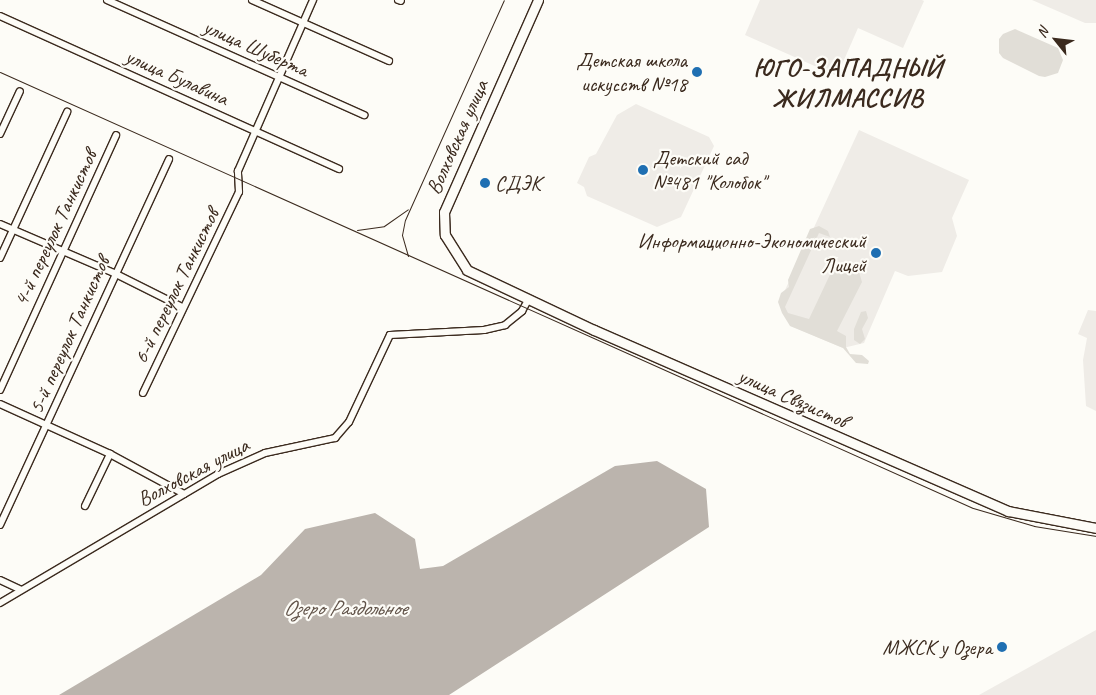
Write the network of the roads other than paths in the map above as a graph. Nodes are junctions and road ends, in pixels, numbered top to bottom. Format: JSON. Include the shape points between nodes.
{"nodes":[{"id":1,"x":107,"y":0,"type":"edge"},
{"id":2,"x":252,"y":0,"type":"edge"},
{"id":3,"x":313,"y":0,"type":"edge"},
{"id":4,"x":538,"y":0,"type":"edge"},
{"id":5,"x":0,"y":16,"type":"edge"},
{"id":6,"x":303,"y":23,"type":"junction"},
{"id":7,"x":389,"y":61,"type":"dead end"},
{"id":8,"x":280,"y":76,"type":"junction"},
{"id":9,"x":20,"y":91,"type":"dead end"},
{"id":10,"x":67,"y":112,"type":"dead end"},
{"id":11,"x":364,"y":115,"type":"dead end"},
{"id":12,"x":256,"y":130,"type":"junction"},
{"id":13,"x":0,"y":134,"type":"edge"},
{"id":14,"x":116,"y":135,"type":"dead end"},
{"id":15,"x":169,"y":160,"type":"dead end"},
{"id":16,"x":339,"y":169,"type":"dead end"},
{"id":17,"x":0,"y":224,"type":"edge"},
{"id":18,"x":13,"y":230,"type":"junction"},
{"id":19,"x":61,"y":251,"type":"junction"},
{"id":20,"x":0,"y":258,"type":"edge"},
{"id":21,"x":114,"y":273,"type":"junction"},
{"id":22,"x":483,"y":280,"type":"joint"},
{"id":23,"x":528,"y":300,"type":"junction"},
{"id":24,"x":182,"y":307,"type":"junction"},
{"id":25,"x":0,"y":390,"type":"edge"},
{"id":26,"x":143,"y":393,"type":"dead end"},
{"id":27,"x":0,"y":404,"type":"edge"},
{"id":28,"x":47,"y":425,"type":"junction"},
{"id":29,"x":110,"y":454,"type":"junction"},
{"id":30,"x":184,"y":494,"type":"junction"},
{"id":31,"x":85,"y":506,"type":"dead end"},
{"id":32,"x":0,"y":525,"type":"edge"},
{"id":33,"x":1096,"y":528,"type":"edge"},
{"id":34,"x":0,"y":580,"type":"edge"},
{"id":35,"x":21,"y":590,"type":"junction"},
{"id":36,"x":0,"y":603,"type":"edge"}],
"edges":[{"from":1,"to":8,"type":"street","name":"улица Шуберта"},
{"from":2,"to":6,"type":"street"},
{"from":3,"to":6,"type":"street"},
{"from":4,"to":22,"type":"main road","name":"Волховская улица","via":[[444,212],[445,235],[453,252],[467,270]]},
{"from":5,"to":12,"type":"street","name":"улица Булавина"},
{"from":6,"to":7,"type":"street"},
{"from":6,"to":8,"type":"street"},
{"from":8,"to":11,"type":"street","name":"улица Шуберта"},
{"from":8,"to":12,"type":"street"},
{"from":9,"to":13,"type":"street"},
{"from":10,"to":18,"type":"street"},
{"from":12,"to":16,"type":"street","name":"улица Булавина"},
{"from":12,"to":24,"type":"street","name":"6-й переулок Танкистов","via":[[238,171],[239,192]]},
{"from":14,"to":19,"type":"street","name":"4-й переулок Танкистов"},
{"from":15,"to":21,"type":"street","name":"5-й переулок Танкистов"},
{"from":17,"to":18,"type":"street"},
{"from":18,"to":19,"type":"street"},
{"from":18,"to":20,"type":"street"},
{"from":19,"to":21,"type":"street"},
{"from":19,"to":25,"type":"street","name":"4-й переулок Танкистов"},
{"from":21,"to":24,"type":"street"},
{"from":21,"to":28,"type":"street","name":"5-й переулок Танкистов"},
{"from":22,"to":23,"type":"main road","name":"улица Связистов"},
{"from":23,"to":30,"type":"street","name":"Волховская улица","via":[[522,311],[505,325],[484,330],[390,335],[348,422],[335,438],[265,453]]},
{"from":23,"to":33,"type":"main road","name":"улица Связистов","via":[[1008,511]]},
{"from":24,"to":26,"type":"street","name":"6-й переулок Танкистов"},
{"from":27,"to":28,"type":"street"},
{"from":28,"to":29,"type":"street"},
{"from":28,"to":32,"type":"street","name":"5-й переулок Танкистов"},
{"from":29,"to":30,"type":"street"},
{"from":29,"to":31,"type":"street"},
{"from":30,"to":35,"type":"street","name":"Волховская улица"},
{"from":34,"to":35,"type":"street"},
{"from":35,"to":36,"type":"street","name":"Волховская улица"}]}
